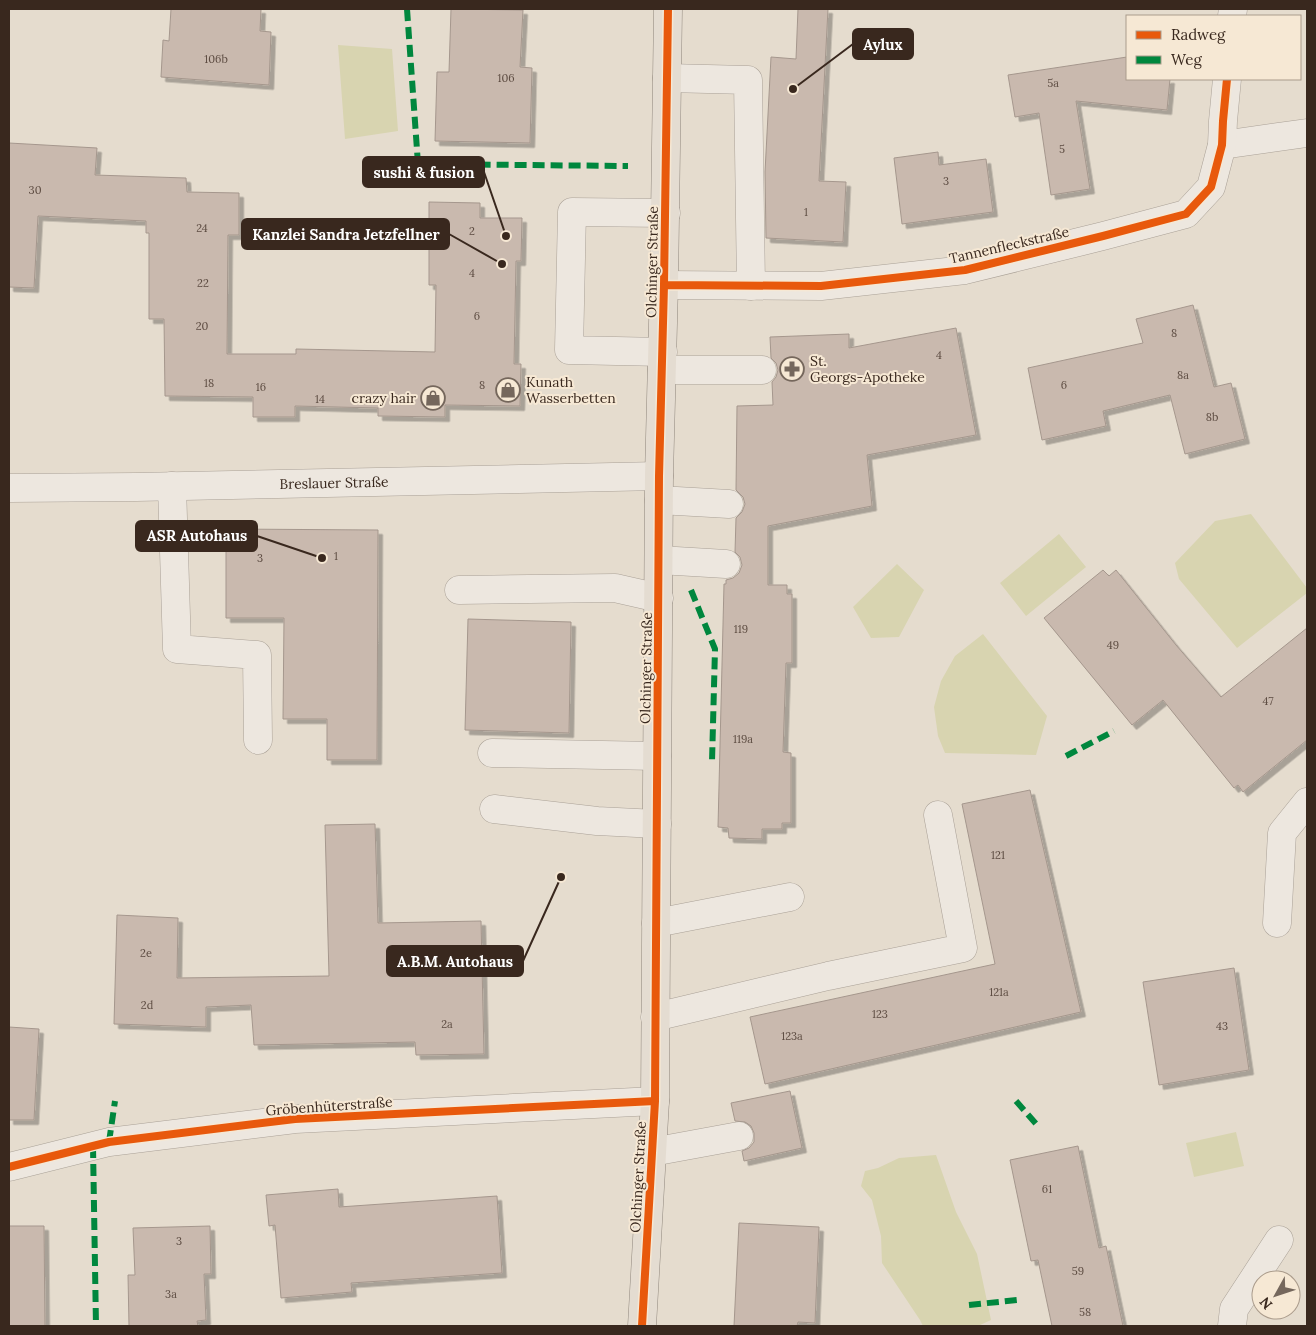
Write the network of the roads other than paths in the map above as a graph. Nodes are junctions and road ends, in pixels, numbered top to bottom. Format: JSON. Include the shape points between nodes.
{"nodes":[{"id":1,"x":668,"y":9,"type":"edge"},
{"id":2,"x":667,"y":78,"type":"junction"},
{"id":3,"x":1227,"y":80,"type":"edge"},
{"id":4,"x":1307,"y":133,"type":"edge"},
{"id":5,"x":1222,"y":145,"type":"junction"},
{"id":6,"x":666,"y":213,"type":"junction"},
{"id":7,"x":664,"y":285,"type":"junction"},
{"id":8,"x":751,"y":286,"type":"junction"},
{"id":9,"x":662,"y":361,"type":"junction"},
{"id":10,"x":762,"y":370,"type":"dead end"},
{"id":11,"x":172,"y":486,"type":"junction"},
{"id":12,"x":9,"y":488,"type":"edge"},
{"id":13,"x":659,"y":488,"type":"junction"},
{"id":14,"x":729,"y":504,"type":"dead end"},
{"id":15,"x":659,"y":560,"type":"junction"},
{"id":16,"x":726,"y":564,"type":"dead end"},
{"id":17,"x":459,"y":590,"type":"dead end"},
{"id":18,"x":659,"y":598,"type":"junction"},
{"id":19,"x":258,"y":740,"type":"dead end"},
{"id":20,"x":492,"y":753,"type":"dead end"},
{"id":21,"x":657,"y":756,"type":"junction"},
{"id":22,"x":1307,"y":802,"type":"edge"},
{"id":23,"x":494,"y":809,"type":"dead end"},
{"id":24,"x":938,"y":815,"type":"dead end"},
{"id":25,"x":657,"y":824,"type":"junction"},
{"id":26,"x":790,"y":896,"type":"dead end"},
{"id":27,"x":1277,"y":923,"type":"dead end"},
{"id":28,"x":656,"y":924,"type":"junction"},
{"id":29,"x":655,"y":1017,"type":"junction"},
{"id":30,"x":654,"y":1101,"type":"junction"},
{"id":31,"x":739,"y":1136,"type":"dead end"},
{"id":32,"x":652,"y":1152,"type":"junction"},
{"id":33,"x":9,"y":1167,"type":"edge"},
{"id":34,"x":1279,"y":1240,"type":"dead end"},
{"id":35,"x":642,"y":1326,"type":"edge"},
{"id":36,"x":1232,"y":1326,"type":"edge"}],
"edges":[{"from":1,"to":2,"type":"main road","name":"Olchinger Straße"},
{"from":2,"to":6,"type":"main road","name":"Olchinger Straße"},
{"from":2,"to":8,"type":"street","via":[[748,80]]},
{"from":3,"to":5,"type":"street","name":"Tannenfleckstraße"},
{"from":4,"to":5,"type":"street"},
{"from":5,"to":8,"type":"street","name":"Tannenfleckstraße","via":[[1211,187],[1186,214],[965,270],[821,286]]},
{"from":6,"to":7,"type":"main road","name":"Olchinger Straße"},
{"from":6,"to":9,"type":"street","via":[[572,212],[568,350]]},
{"from":7,"to":8,"type":"street","name":"Tannenfleckstraße"},
{"from":7,"to":9,"type":"main road","name":"Olchinger Straße"},
{"from":9,"to":10,"type":"street"},
{"from":9,"to":13,"type":"main road","name":"Olchinger Straße"},
{"from":11,"to":12,"type":"street","name":"Breslauer Straße"},
{"from":11,"to":13,"type":"street","name":"Breslauer Straße"},
{"from":11,"to":19,"type":"street","via":[[177,649],[257,656]]},
{"from":13,"to":14,"type":"street","name":"Breslauer Straße"},
{"from":13,"to":15,"type":"main road","name":"Olchinger Straße"},
{"from":15,"to":16,"type":"street"},
{"from":15,"to":18,"type":"main road","name":"Olchinger Straße"},
{"from":17,"to":18,"type":"street","via":[[615,588]]},
{"from":18,"to":21,"type":"main road","name":"Olchinger Straße"},
{"from":20,"to":21,"type":"street"},
{"from":21,"to":25,"type":"main road","name":"Olchinger Straße"},
{"from":22,"to":27,"type":"street","via":[[1282,833]]},
{"from":23,"to":25,"type":"street","via":[[596,821]]},
{"from":24,"to":29,"type":"street","via":[[963,948]]},
{"from":25,"to":28,"type":"main road","name":"Olchinger Straße"},
{"from":26,"to":28,"type":"street"},
{"from":28,"to":29,"type":"main road","name":"Olchinger Straße"},
{"from":29,"to":30,"type":"main road","name":"Olchinger Straße"},
{"from":30,"to":32,"type":"main road","name":"Olchinger Straße"},
{"from":30,"to":33,"type":"street","name":"Gröbenhüterstraße","via":[[295,1119],[109,1142]]},
{"from":31,"to":32,"type":"street"},
{"from":32,"to":35,"type":"main road","name":"Olchinger Straße"},
{"from":34,"to":36,"type":"street","via":[[1234,1309]]}]}
